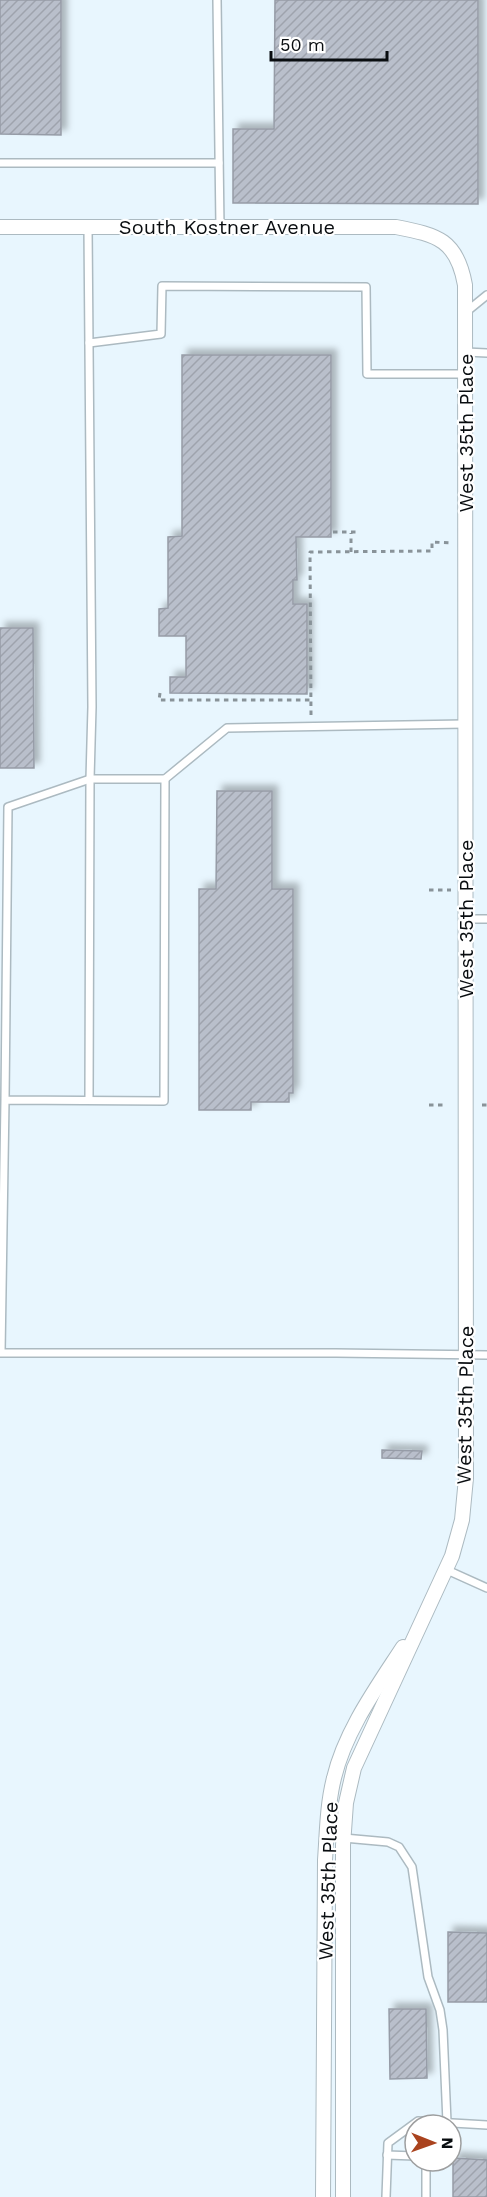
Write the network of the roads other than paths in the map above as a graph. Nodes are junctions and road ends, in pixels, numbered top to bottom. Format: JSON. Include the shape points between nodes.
{"nodes":[{"id":1,"x":217,"y":0,"type":"edge"},
{"id":2,"x":0,"y":163,"type":"edge"},
{"id":3,"x":219,"y":163,"type":"junction"},
{"id":4,"x":220,"y":226,"type":"junction"},
{"id":5,"x":0,"y":227,"type":"edge"},
{"id":6,"x":88,"y":227,"type":"junction"},
{"id":7,"x":450,"y":246,"type":"joint"},
{"id":8,"x":487,"y":295,"type":"edge"},
{"id":9,"x":466,"y":312,"type":"junction"},
{"id":10,"x":89,"y":343,"type":"junction"},
{"id":11,"x":466,"y":352,"type":"junction"},
{"id":12,"x":487,"y":353,"type":"edge"},
{"id":13,"x":466,"y":374,"type":"junction"},
{"id":14,"x":465,"y":724,"type":"junction"},
{"id":15,"x":90,"y":779,"type":"junction"},
{"id":16,"x":165,"y":779,"type":"junction"},
{"id":17,"x":466,"y":919,"type":"junction"},
{"id":18,"x":487,"y":919,"type":"edge"},
{"id":19,"x":5,"y":1100,"type":"junction"},
{"id":20,"x":89,"y":1100,"type":"junction"},
{"id":21,"x":487,"y":1355,"type":"edge"},
{"id":22,"x":466,"y":1356,"type":"junction"},
{"id":23,"x":447,"y":1570,"type":"junction"},
{"id":24,"x":487,"y":1588,"type":"edge"},
{"id":25,"x":437,"y":1592,"type":"junction"},
{"id":26,"x":344,"y":1838,"type":"junction"},
{"id":27,"x":447,"y":2113,"type":"edge"},
{"id":28,"x":463,"y":2123,"type":"edge"},
{"id":29,"x":487,"y":2125,"type":"edge"},
{"id":30,"x":403,"y":2132,"type":"edge"},
{"id":31,"x":387,"y":2155,"type":"junction"},
{"id":32,"x":403,"y":2156,"type":"edge"},
{"id":33,"x":426,"y":2173,"type":"edge"},
{"id":34,"x":323,"y":2197,"type":"edge"},
{"id":35,"x":343,"y":2197,"type":"edge"},
{"id":36,"x":386,"y":2197,"type":"edge"},
{"id":37,"x":426,"y":2197,"type":"edge"}],
"edges":[{"from":1,"to":3,"type":"lane"},
{"from":2,"to":3,"type":"lane"},
{"from":3,"to":4,"type":"lane"},
{"from":4,"to":6,"type":"street","name":"South Kostner Avenue"},
{"from":4,"to":7,"type":"street","name":"South Kostner Avenue","via":[[396,226],[423,232]]},
{"from":5,"to":6,"type":"street","name":"South Kostner Avenue"},
{"from":6,"to":10,"type":"lane"},
{"from":7,"to":9,"type":"street","name":"West 35th Place","via":[[461,264]]},
{"from":8,"to":9,"type":"lane"},
{"from":9,"to":11,"type":"street","name":"West 35th Place"},
{"from":10,"to":13,"type":"lane","via":[[161,334],[162,286],[366,287],[367,374]]},
{"from":10,"to":15,"type":"lane"},
{"from":11,"to":12,"type":"lane"},
{"from":11,"to":13,"type":"street","name":"West 35th Place"},
{"from":13,"to":14,"type":"street","name":"West 35th Place"},
{"from":14,"to":16,"type":"lane","via":[[226,728]]},
{"from":14,"to":17,"type":"street","name":"West 35th Place"},
{"from":15,"to":16,"type":"lane"},
{"from":15,"to":19,"type":"lane","via":[[8,807]]},
{"from":15,"to":20,"type":"lane"},
{"from":16,"to":20,"type":"lane","via":[[164,1101]]},
{"from":17,"to":18,"type":"lane"},
{"from":17,"to":22,"type":"street","name":"West 35th Place"},
{"from":19,"to":20,"type":"lane"},
{"from":19,"to":22,"type":"lane","via":[[1,1353]]},
{"from":21,"to":22,"type":"lane"},
{"from":22,"to":23,"type":"street","name":"West 35th Place","via":[[466,1478],[462,1520]]},
{"from":23,"to":24,"type":"lane"},
{"from":23,"to":25,"type":"street","name":"West 35th Place"},
{"from":25,"to":26,"type":"street","name":"West 35th Place","via":[[354,1767],[345,1803]]},
{"from":25,"to":34,"type":"street","name":"West 35th Place","via":[[368,1703],[334,1776],[325,1860]]},
{"from":26,"to":27,"type":"lane","via":[[388,1842],[399,1847],[412,1867],[428,1977],[443,2030]]},
{"from":26,"to":35,"type":"street","name":"West 35th Place"},
{"from":28,"to":29,"type":"lane"},
{"from":30,"to":31,"type":"lane","via":[[388,2143]]},
{"from":31,"to":32,"type":"lane"},
{"from":31,"to":36,"type":"lane"},
{"from":33,"to":37,"type":"lane"}]}
